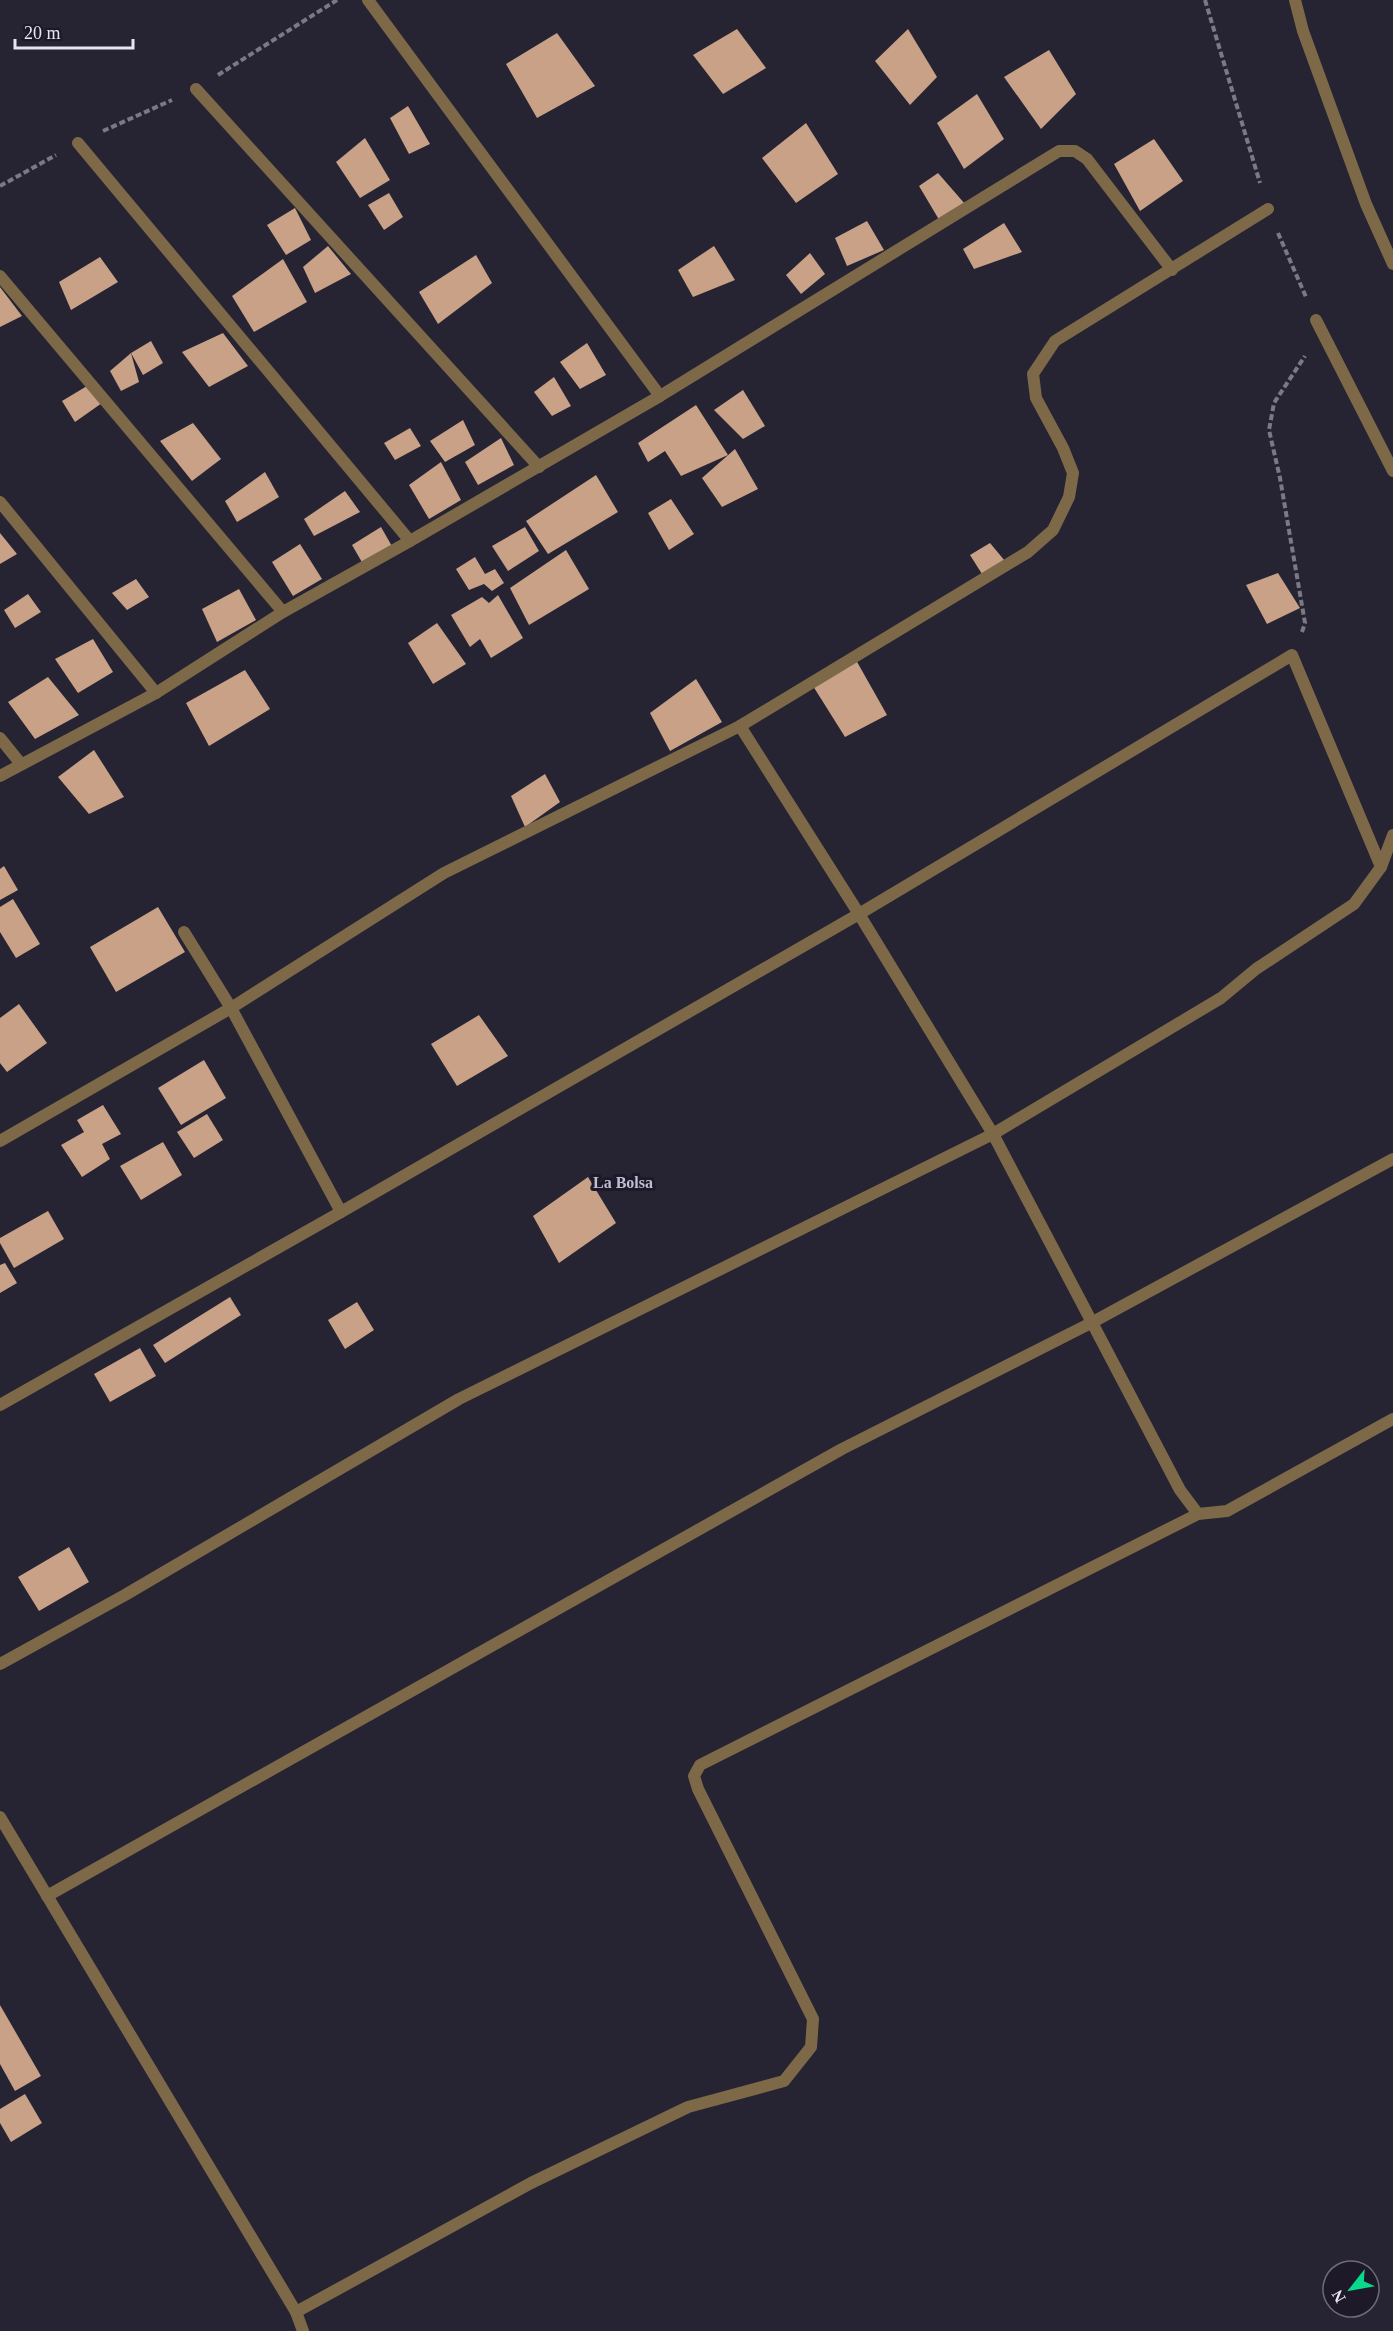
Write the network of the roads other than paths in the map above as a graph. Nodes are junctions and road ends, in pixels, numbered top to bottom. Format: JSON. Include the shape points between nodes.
{"nodes":[{"id":1,"x":368,"y":0,"type":"edge"},
{"id":2,"x":1295,"y":0,"type":"edge"},
{"id":3,"x":196,"y":89,"type":"dead end"},
{"id":4,"x":78,"y":143,"type":"dead end"},
{"id":5,"x":1268,"y":209,"type":"road end"},
{"id":6,"x":1393,"y":264,"type":"edge"},
{"id":7,"x":1172,"y":270,"type":"junction"},
{"id":8,"x":0,"y":276,"type":"edge"},
{"id":9,"x":1316,"y":320,"type":"road end"},
{"id":10,"x":660,"y":396,"type":"junction"},
{"id":11,"x":539,"y":467,"type":"junction"},
{"id":12,"x":1393,"y":471,"type":"edge"},
{"id":13,"x":0,"y":502,"type":"edge"},
{"id":14,"x":410,"y":541,"type":"junction"},
{"id":15,"x":283,"y":612,"type":"junction"},
{"id":16,"x":156,"y":693,"type":"junction"},
{"id":17,"x":740,"y":726,"type":"junction"},
{"id":18,"x":0,"y":738,"type":"edge"},
{"id":19,"x":21,"y":764,"type":"junction"},
{"id":20,"x":0,"y":777,"type":"edge"},
{"id":21,"x":1393,"y":835,"type":"edge"},
{"id":22,"x":1381,"y":867,"type":"junction"},
{"id":23,"x":859,"y":914,"type":"junction"},
{"id":24,"x":183,"y":932,"type":"dead end"},
{"id":25,"x":231,"y":1008,"type":"junction"},
{"id":26,"x":993,"y":1134,"type":"junction"},
{"id":27,"x":0,"y":1141,"type":"edge"},
{"id":28,"x":1393,"y":1159,"type":"edge"},
{"id":29,"x":341,"y":1212,"type":"junction"},
{"id":30,"x":1091,"y":1323,"type":"junction"},
{"id":31,"x":0,"y":1405,"type":"edge"},
{"id":32,"x":1393,"y":1419,"type":"edge"},
{"id":33,"x":1198,"y":1514,"type":"junction"},
{"id":34,"x":0,"y":1664,"type":"edge"},
{"id":35,"x":0,"y":1817,"type":"edge"},
{"id":36,"x":47,"y":1896,"type":"junction"},
{"id":37,"x":296,"y":2312,"type":"junction"},
{"id":38,"x":303,"y":2331,"type":"edge"}],
"edges":[{"from":1,"to":10,"type":"street"},
{"from":2,"to":6,"type":"street","via":[[1366,204]]},
{"from":3,"to":11,"type":"street"},
{"from":4,"to":14,"type":"street"},
{"from":5,"to":7,"type":"street"},
{"from":7,"to":10,"type":"street","via":[[1087,159],[1075,152],[1059,151]]},
{"from":7,"to":17,"type":"street","via":[[1055,341],[1033,374],[1036,398],[1073,473],[1069,498],[1053,530],[1028,552]]},
{"from":8,"to":15,"type":"street"},
{"from":9,"to":12,"type":"street"},
{"from":10,"to":11,"type":"street"},
{"from":11,"to":14,"type":"street"},
{"from":13,"to":16,"type":"street"},
{"from":14,"to":15,"type":"street"},
{"from":15,"to":16,"type":"street"},
{"from":16,"to":19,"type":"street"},
{"from":17,"to":23,"type":"street"},
{"from":17,"to":25,"type":"street","via":[[444,873]]},
{"from":18,"to":19,"type":"street"},
{"from":19,"to":20,"type":"street"},
{"from":21,"to":22,"type":"street"},
{"from":22,"to":23,"type":"street","via":[[1292,655]]},
{"from":22,"to":26,"type":"street","via":[[1354,904],[1256,969],[1221,999]]},
{"from":23,"to":26,"type":"street"},
{"from":23,"to":29,"type":"street"},
{"from":24,"to":25,"type":"street"},
{"from":25,"to":27,"type":"street"},
{"from":25,"to":29,"type":"street"},
{"from":26,"to":30,"type":"street"},
{"from":26,"to":34,"type":"street","via":[[459,1399]]},
{"from":28,"to":30,"type":"street"},
{"from":29,"to":31,"type":"street"},
{"from":30,"to":33,"type":"street","via":[[1180,1490]]},
{"from":30,"to":36,"type":"street","via":[[832,1455]]},
{"from":32,"to":33,"type":"street","via":[[1227,1511]]},
{"from":33,"to":37,"type":"street","via":[[700,1765],[694,1776],[698,1789],[813,2019],[811,2047],[784,2081],[688,2107],[531,2183]]},
{"from":35,"to":36,"type":"street"},
{"from":36,"to":37,"type":"street"},
{"from":37,"to":38,"type":"street"}]}
